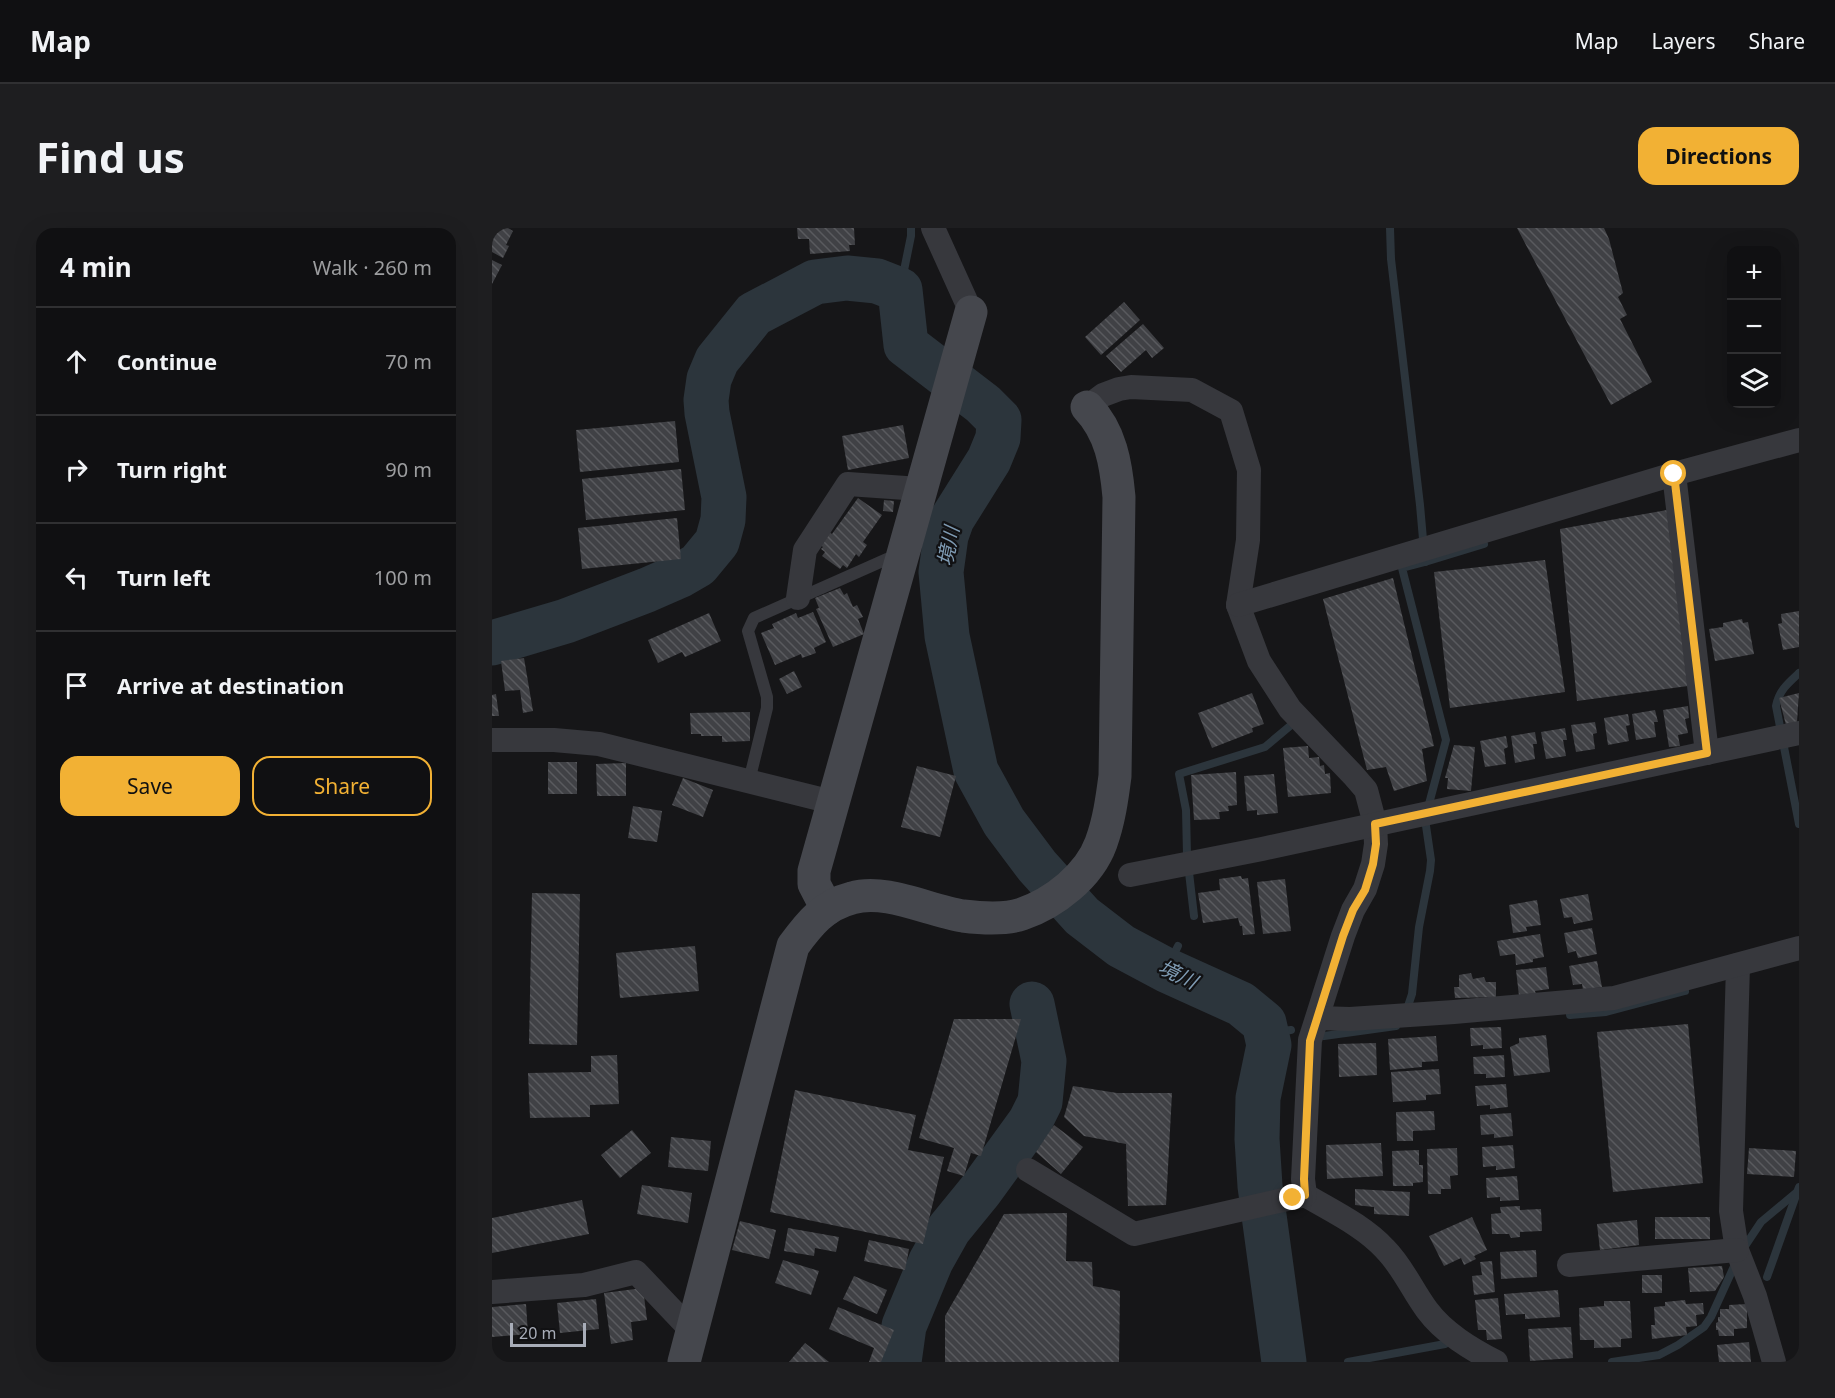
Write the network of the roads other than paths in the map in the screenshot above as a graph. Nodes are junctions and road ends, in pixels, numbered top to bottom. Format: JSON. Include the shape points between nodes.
{"nodes":[{"id":1,"x":933,"y":228,"type":"edge"},
{"id":2,"x":970,"y":312,"type":"joint"},
{"id":3,"x":1087,"y":407,"type":"joint"},
{"id":4,"x":1799,"y":440,"type":"edge"},
{"id":5,"x":1674,"y":474,"type":"junction"},
{"id":6,"x":920,"y":489,"type":"junction"},
{"id":7,"x":901,"y":557,"type":"junction"},
{"id":8,"x":798,"y":598,"type":"junction"},
{"id":9,"x":1239,"y":605,"type":"junction"},
{"id":10,"x":1799,"y":733,"type":"edge"},
{"id":11,"x":492,"y":740,"type":"edge"},
{"id":12,"x":1707,"y":753,"type":"junction"},
{"id":13,"x":749,"y":781,"type":"junction"},
{"id":14,"x":832,"y":802,"type":"junction"},
{"id":15,"x":1375,"y":824,"type":"junction"},
{"id":16,"x":1130,"y":875,"type":"dead end"},
{"id":17,"x":827,"y":909,"type":"junction"},
{"id":18,"x":1799,"y":948,"type":"edge"},
{"id":19,"x":1738,"y":965,"type":"junction"},
{"id":20,"x":1318,"y":1018,"type":"junction"},
{"id":21,"x":1028,"y":1170,"type":"dead end"},
{"id":22,"x":1299,"y":1196,"type":"junction"},
{"id":23,"x":1737,"y":1250,"type":"junction"},
{"id":24,"x":1569,"y":1265,"type":"dead end"},
{"id":25,"x":492,"y":1292,"type":"edge"},
{"id":26,"x":692,"y":1330,"type":"junction"},
{"id":27,"x":684,"y":1362,"type":"edge"},
{"id":28,"x":1496,"y":1362,"type":"edge"},
{"id":29,"x":1774,"y":1362,"type":"edge"}],
"edges":[{"from":1,"to":2,"type":"street"},
{"from":2,"to":6,"type":"street"},
{"from":3,"to":9,"type":"street","via":[[1103,395],[1131,387],[1192,390],[1231,411],[1249,470],[1248,540]]},
{"from":3,"to":17,"type":"street","via":[[1110,443],[1119,497],[1115,776],[1101,844],[1079,878],[1020,915],[963,916],[866,895]]},
{"from":4,"to":5,"type":"street"},
{"from":5,"to":9,"type":"street"},
{"from":5,"to":12,"type":"street"},
{"from":6,"to":7,"type":"street"},
{"from":6,"to":8,"type":"street","via":[[848,484],[805,550]]},
{"from":7,"to":8,"type":"lane","via":[[887,559]]},
{"from":7,"to":14,"type":"street"},
{"from":8,"to":13,"type":"lane","via":[[754,618],[748,631],[767,708]]},
{"from":9,"to":15,"type":"street","via":[[1259,661],[1290,709],[1366,790]]},
{"from":10,"to":12,"type":"street"},
{"from":11,"to":13,"type":"street","via":[[599,744]]},
{"from":12,"to":15,"type":"street"},
{"from":13,"to":14,"type":"street"},
{"from":14,"to":17,"type":"street","via":[[814,871],[814,884]]},
{"from":15,"to":16,"type":"street"},
{"from":15,"to":20,"type":"street","via":[[1373,864],[1343,936]]},
{"from":17,"to":26,"type":"street","via":[[808,925],[794,946]]},
{"from":18,"to":19,"type":"street"},
{"from":19,"to":20,"type":"street","via":[[1614,998],[1454,1012]]},
{"from":19,"to":23,"type":"street","via":[[1731,1211]]},
{"from":20,"to":22,"type":"street","via":[[1307,1062],[1304,1179]]},
{"from":21,"to":22,"type":"street","via":[[1134,1234]]},
{"from":22,"to":28,"type":"street","via":[[1362,1230],[1384,1247],[1438,1322]]},
{"from":23,"to":24,"type":"street"},
{"from":23,"to":29,"type":"street"},
{"from":25,"to":26,"type":"street","via":[[584,1285],[636,1272]]},
{"from":26,"to":27,"type":"street"}]}
